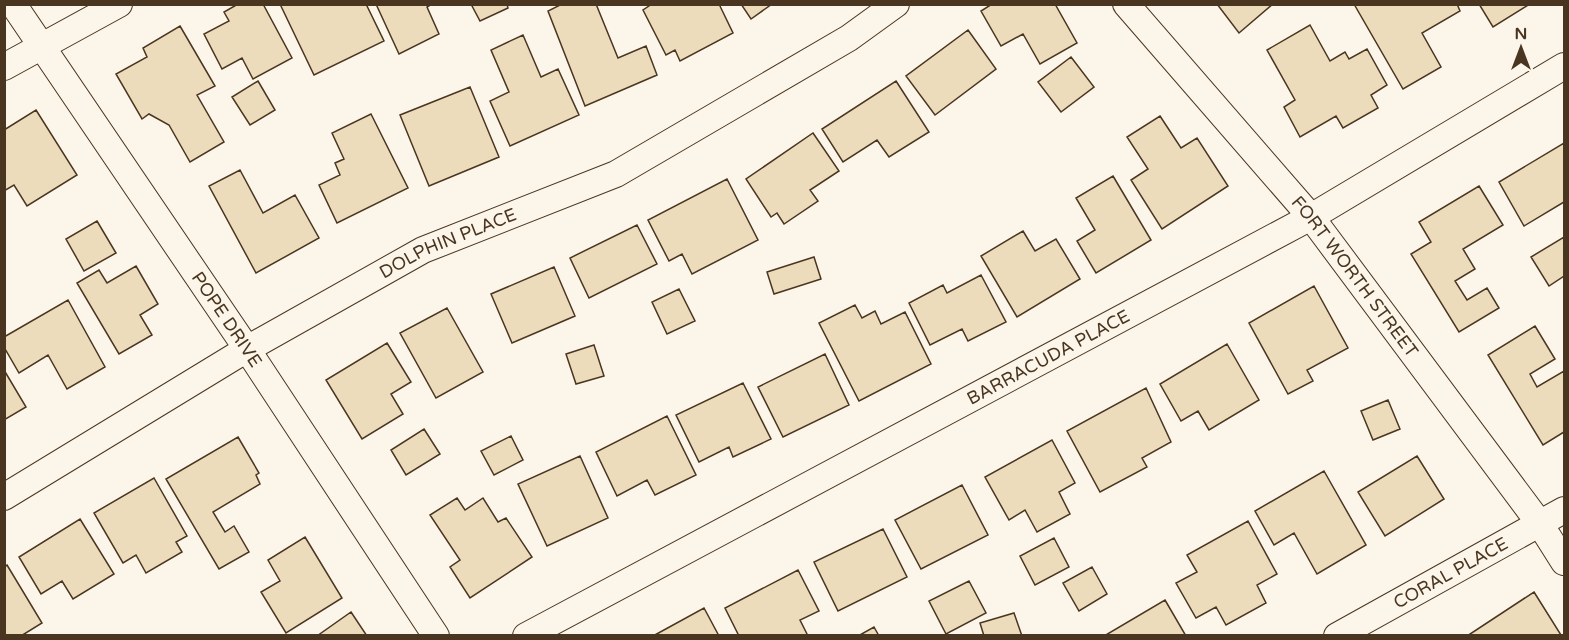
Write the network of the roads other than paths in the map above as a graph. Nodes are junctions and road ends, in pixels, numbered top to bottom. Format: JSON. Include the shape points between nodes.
{"nodes":[{"id":1,"x":13,"y":4,"type":"edge"},
{"id":2,"x":119,"y":4,"type":"edge"},
{"id":3,"x":897,"y":4,"type":"edge"},
{"id":4,"x":1126,"y":4,"type":"edge"},
{"id":5,"x":40,"y":45,"type":"junction"},
{"id":6,"x":1564,"y":66,"type":"edge"},
{"id":7,"x":4,"y":67,"type":"edge"},
{"id":8,"x":1311,"y":218,"type":"junction"},
{"id":9,"x":247,"y":349,"type":"junction"},
{"id":10,"x":4,"y":496,"type":"edge"},
{"id":11,"x":1564,"y":510,"type":"edge"},
{"id":12,"x":1540,"y":524,"type":"junction"},
{"id":13,"x":1564,"y":562,"type":"edge"},
{"id":14,"x":436,"y":636,"type":"edge"},
{"id":15,"x":526,"y":636,"type":"edge"},
{"id":16,"x":1337,"y":636,"type":"edge"}],
"edges":[{"from":1,"to":5,"type":"street","name":"POPE DRIVE"},
{"from":2,"to":5,"type":"street"},
{"from":3,"to":9,"type":"street","name":"DOLPHIN PLACE","via":[[849,38],[616,174],[423,250]]},
{"from":4,"to":8,"type":"street","name":"FORT WORTH STREET"},
{"from":5,"to":7,"type":"street"},
{"from":5,"to":9,"type":"street","name":"POPE DRIVE"},
{"from":6,"to":8,"type":"street","name":"BARRACUDA PLACE"},
{"from":8,"to":12,"type":"street","name":"FORT WORTH STREET"},
{"from":8,"to":15,"type":"street","name":"BARRACUDA PLACE"},
{"from":9,"to":10,"type":"street","name":"DOLPHIN PLACE"},
{"from":9,"to":14,"type":"street","name":"POPE DRIVE"},
{"from":11,"to":12,"type":"street","name":"CORAL PLACE"},
{"from":12,"to":13,"type":"street","name":"FORT WORTH STREET"},
{"from":12,"to":16,"type":"street","name":"CORAL PLACE"}]}
